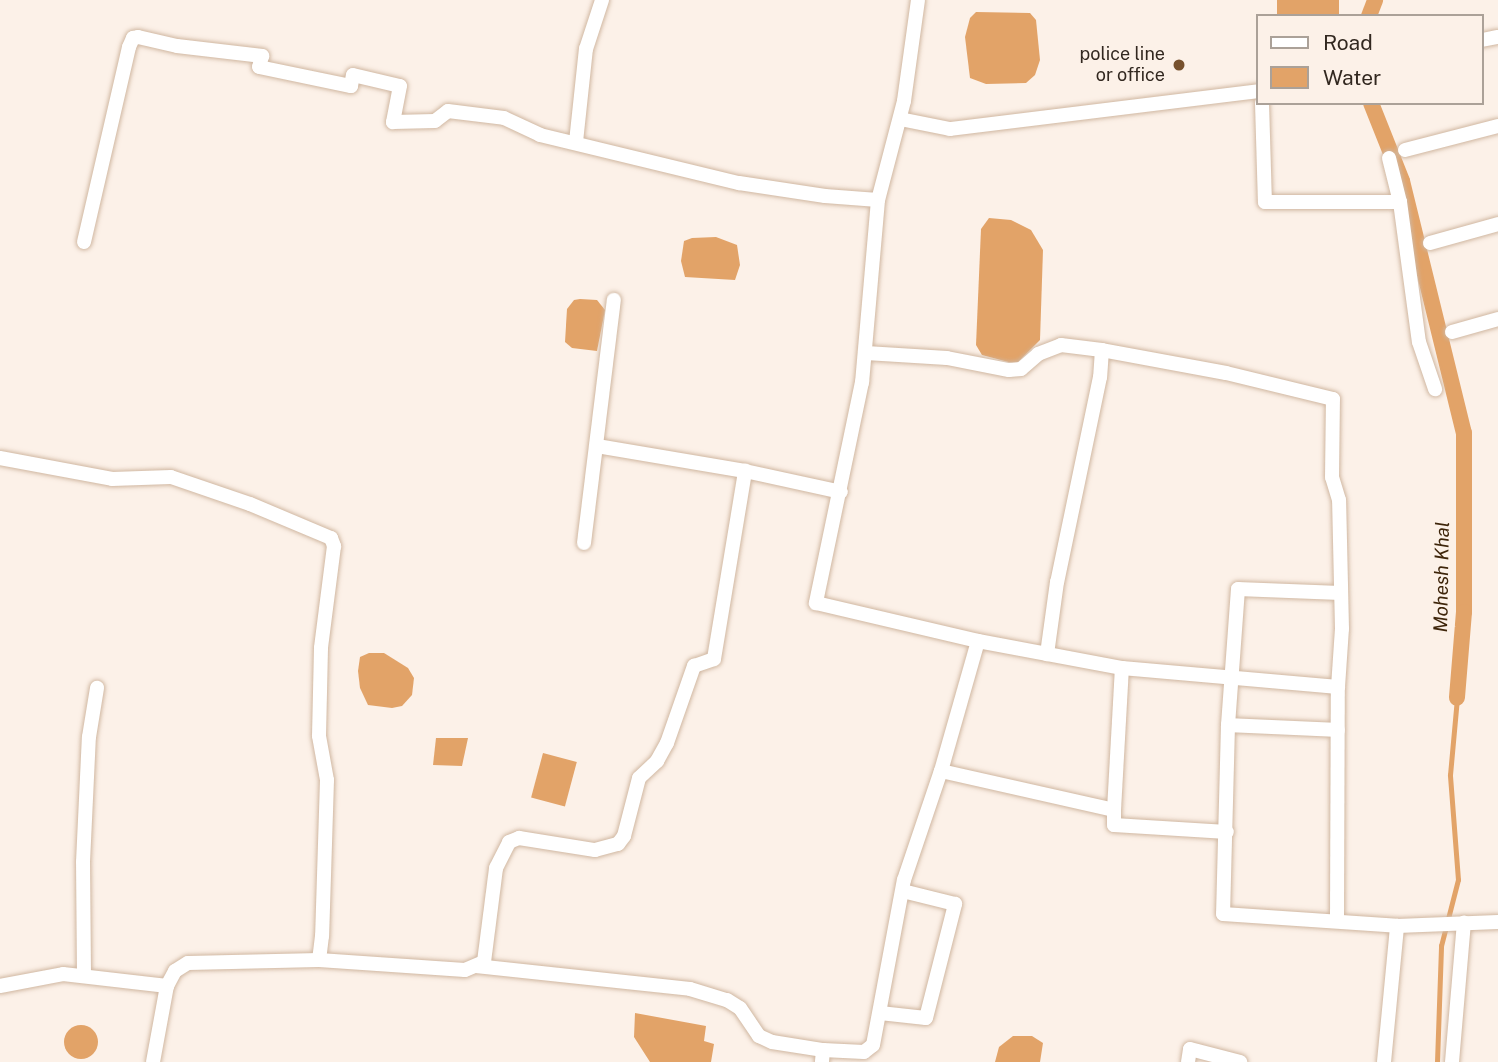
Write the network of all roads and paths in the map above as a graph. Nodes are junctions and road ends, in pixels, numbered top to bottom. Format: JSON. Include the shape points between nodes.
{"nodes":[{"id":1,"x":602,"y":0,"type":"edge"},
{"id":2,"x":918,"y":0,"type":"edge"},
{"id":3,"x":1256,"y":92,"type":"edge"},
{"id":4,"x":1262,"y":105,"type":"edge"},
{"id":5,"x":900,"y":119,"type":"junction"},
{"id":6,"x":1498,"y":126,"type":"edge"},
{"id":7,"x":576,"y":142,"type":"junction"},
{"id":8,"x":1405,"y":150,"type":"dead end"},
{"id":9,"x":1389,"y":158,"type":"dead end"},
{"id":10,"x":878,"y":200,"type":"junction"},
{"id":11,"x":1400,"y":202,"type":"junction"},
{"id":12,"x":1498,"y":223,"type":"edge"},
{"id":13,"x":84,"y":242,"type":"dead end"},
{"id":14,"x":1430,"y":243,"type":"dead end"},
{"id":15,"x":614,"y":300,"type":"dead end"},
{"id":16,"x":1498,"y":319,"type":"edge"},
{"id":17,"x":1452,"y":332,"type":"dead end"},
{"id":18,"x":1102,"y":350,"type":"junction"},
{"id":19,"x":866,"y":354,"type":"junction"},
{"id":20,"x":1436,"y":389,"type":"dead end"},
{"id":21,"x":597,"y":446,"type":"junction"},
{"id":22,"x":0,"y":458,"type":"edge"},
{"id":23,"x":745,"y":471,"type":"junction"},
{"id":24,"x":841,"y":492,"type":"junction"},
{"id":25,"x":584,"y":543,"type":"dead end"},
{"id":26,"x":1340,"y":593,"type":"junction"},
{"id":27,"x":978,"y":641,"type":"junction"},
{"id":28,"x":1048,"y":654,"type":"junction"},
{"id":29,"x":1122,"y":668,"type":"junction"},
{"id":30,"x":1233,"y":680,"type":"junction"},
{"id":31,"x":1338,"y":687,"type":"junction"},
{"id":32,"x":97,"y":688,"type":"dead end"},
{"id":33,"x":1228,"y":725,"type":"junction"},
{"id":34,"x":1338,"y":730,"type":"junction"},
{"id":35,"x":941,"y":771,"type":"junction"},
{"id":36,"x":1114,"y":810,"type":"junction"},
{"id":37,"x":1227,"y":832,"type":"junction"},
{"id":38,"x":903,"y":891,"type":"junction"},
{"id":39,"x":1337,"y":920,"type":"junction"},
{"id":40,"x":1498,"y":922,"type":"edge"},
{"id":41,"x":1464,"y":923,"type":"junction"},
{"id":42,"x":1397,"y":926,"type":"junction"},
{"id":43,"x":318,"y":960,"type":"junction"},
{"id":44,"x":475,"y":966,"type":"junction"},
{"id":45,"x":84,"y":974,"type":"junction"},
{"id":46,"x":0,"y":986,"type":"edge"},
{"id":47,"x":167,"y":986,"type":"junction"},
{"id":48,"x":880,"y":1013,"type":"junction"},
{"id":49,"x":823,"y":1056,"type":"edge"},
{"id":50,"x":153,"y":1062,"type":"edge"},
{"id":51,"x":1188,"y":1062,"type":"edge"},
{"id":52,"x":1240,"y":1062,"type":"edge"},
{"id":53,"x":1384,"y":1062,"type":"edge"},
{"id":54,"x":1452,"y":1062,"type":"edge"}],
"edges":[{"from":1,"to":7,"type":"street","via":[[586,50]]},
{"from":2,"to":5,"type":"street"},
{"from":3,"to":5,"type":"street","via":[[950,129]]},
{"from":4,"to":11,"type":"street","via":[[1265,202]]},
{"from":5,"to":10,"type":"street"},
{"from":6,"to":8,"type":"street"},
{"from":7,"to":10,"type":"street","via":[[739,183]]},
{"from":7,"to":13,"type":"street","via":[[540,135],[504,118],[462,112],[448,111],[435,121],[393,122],[400,86],[353,75],[351,86],[260,66],[262,56],[133,38]]},
{"from":9,"to":11,"type":"street"},
{"from":10,"to":19,"type":"street"},
{"from":11,"to":20,"type":"street","via":[[1419,342]]},
{"from":12,"to":14,"type":"street"},
{"from":15,"to":21,"type":"street"},
{"from":16,"to":17,"type":"street"},
{"from":18,"to":19,"type":"street","via":[[1062,345],[1038,354],[1021,369],[1009,370],[958,359]]},
{"from":18,"to":26,"type":"street","via":[[1333,399],[1332,477],[1339,500]]},
{"from":18,"to":28,"type":"street","via":[[1056,582]]},
{"from":19,"to":24,"type":"street"},
{"from":21,"to":23,"type":"street"},
{"from":21,"to":25,"type":"street"},
{"from":22,"to":43,"type":"street","via":[[111,479],[171,477],[331,538],[334,546],[321,648],[319,736],[327,780]]},
{"from":23,"to":24,"type":"street"},
{"from":23,"to":44,"type":"street","via":[[713,659],[694,666],[667,743],[639,778],[624,836],[609,849],[596,850],[519,838],[509,842],[496,868],[484,962]]},
{"from":24,"to":27,"type":"street","via":[[816,603]]},
{"from":26,"to":30,"type":"street","via":[[1237,589]]},
{"from":26,"to":31,"type":"street"},
{"from":27,"to":28,"type":"street"},
{"from":27,"to":35,"type":"street"},
{"from":28,"to":29,"type":"street"},
{"from":29,"to":30,"type":"street"},
{"from":29,"to":36,"type":"street"},
{"from":30,"to":31,"type":"street"},
{"from":30,"to":33,"type":"street"},
{"from":31,"to":34,"type":"street"},
{"from":32,"to":45,"type":"street","via":[[89,737]]},
{"from":33,"to":34,"type":"street"},
{"from":33,"to":37,"type":"street"},
{"from":34,"to":39,"type":"street"},
{"from":35,"to":36,"type":"street"},
{"from":35,"to":38,"type":"street"},
{"from":36,"to":37,"type":"street","via":[[1114,825]]},
{"from":37,"to":39,"type":"street","via":[[1223,914]]},
{"from":38,"to":48,"type":"street"},
{"from":38,"to":48,"type":"street","via":[[955,904],[926,1018]]},
{"from":39,"to":42,"type":"street"},
{"from":40,"to":41,"type":"street"},
{"from":41,"to":42,"type":"street"},
{"from":41,"to":54,"type":"street"},
{"from":42,"to":53,"type":"street"},
{"from":43,"to":44,"type":"street","via":[[465,970]]},
{"from":43,"to":47,"type":"street","via":[[188,963],[175,971]]},
{"from":44,"to":49,"type":"street","via":[[690,989],[740,1008],[759,1036]]},
{"from":45,"to":46,"type":"street","via":[[41,976]]},
{"from":45,"to":47,"type":"street"},
{"from":47,"to":50,"type":"street"},
{"from":48,"to":49,"type":"street","via":[[869,1049]]},
{"from":51,"to":52,"type":"street","via":[[1191,1049]]}]}
